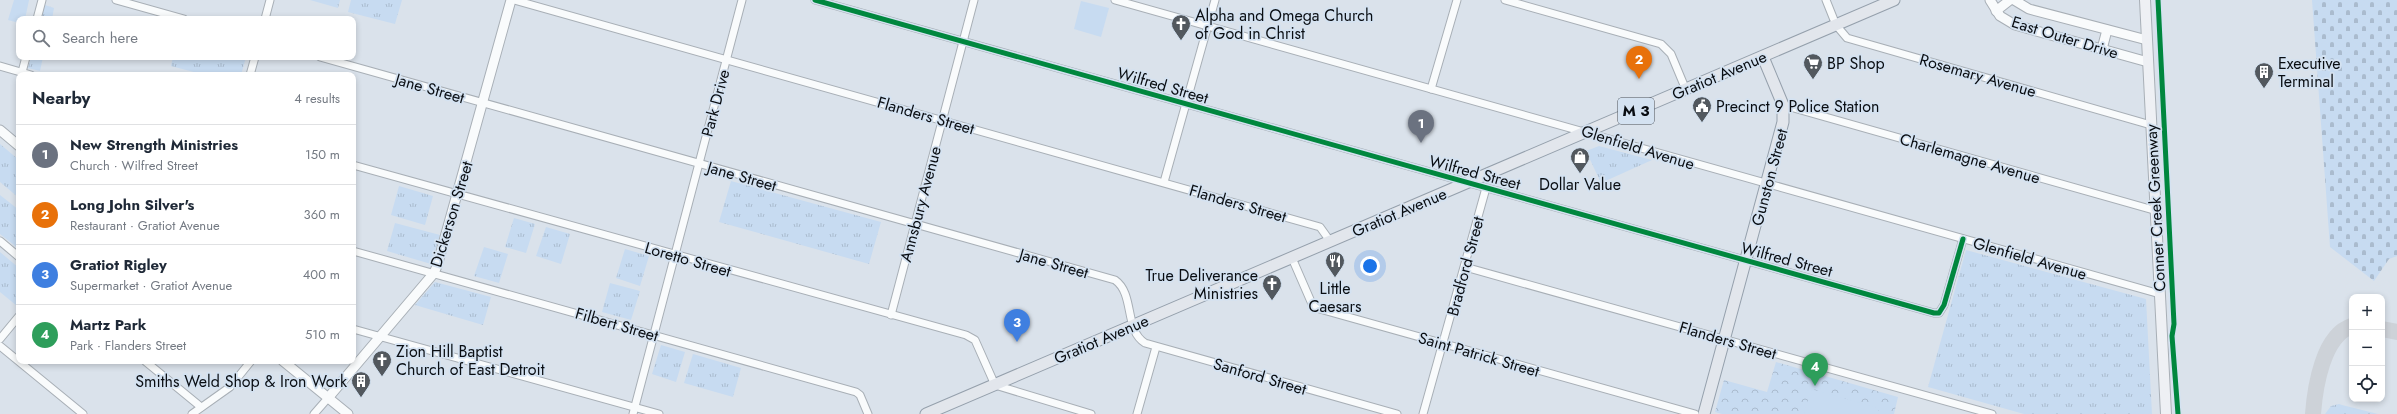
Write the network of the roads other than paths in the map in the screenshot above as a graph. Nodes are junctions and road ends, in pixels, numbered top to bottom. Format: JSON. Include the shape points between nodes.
{"nodes":[{"id":1,"x":42,"y":0,"type":"edge"},
{"id":2,"x":116,"y":0,"type":"edge"},
{"id":3,"x":270,"y":0,"type":"edge"},
{"id":4,"x":511,"y":0,"type":"edge"},
{"id":5,"x":514,"y":0,"type":"edge"},
{"id":6,"x":742,"y":0,"type":"edge"},
{"id":7,"x":815,"y":0,"type":"edge"},
{"id":8,"x":974,"y":0,"type":"edge"},
{"id":9,"x":1115,"y":0,"type":"edge"},
{"id":10,"x":1215,"y":0,"type":"edge"},
{"id":11,"x":1457,"y":0,"type":"edge"},
{"id":12,"x":1505,"y":0,"type":"edge"},
{"id":13,"x":1826,"y":0,"type":"edge"},
{"id":14,"x":1894,"y":0,"type":"edge"},
{"id":15,"x":1990,"y":0,"type":"edge"},
{"id":16,"x":2010,"y":0,"type":"edge"},
{"id":17,"x":2014,"y":0,"type":"edge"},
{"id":18,"x":2145,"y":0,"type":"edge"},
{"id":19,"x":1996,"y":11,"type":"junction"},
{"id":20,"x":38,"y":16,"type":"edge"},
{"id":21,"x":173,"y":16,"type":"edge"},
{"id":22,"x":266,"y":16,"type":"edge"},
{"id":23,"x":1836,"y":25,"type":"junction"},
{"id":24,"x":1208,"y":26,"type":"junction"},
{"id":25,"x":2107,"y":30,"type":"junction"},
{"id":26,"x":2147,"y":40,"type":"junction"},
{"id":27,"x":963,"y":42,"type":"junction"},
{"id":28,"x":2102,"y":50,"type":"junction"},
{"id":29,"x":1763,"y":57,"type":"junction"},
{"id":30,"x":727,"y":59,"type":"junction"},
{"id":31,"x":25,"y":60,"type":"edge"},
{"id":32,"x":254,"y":60,"type":"edge"},
{"id":33,"x":331,"y":60,"type":"edge"},
{"id":34,"x":2148,"y":62,"type":"junction"},
{"id":35,"x":0,"y":66,"type":"edge"},
{"id":36,"x":22,"y":72,"type":"joint"},
{"id":37,"x":251,"y":72,"type":"edge"},
{"id":38,"x":1431,"y":89,"type":"junction"},
{"id":39,"x":1686,"y":90,"type":"junction"},
{"id":40,"x":483,"y":102,"type":"junction"},
{"id":41,"x":1186,"y":104,"type":"junction"},
{"id":42,"x":1783,"y":105,"type":"junction"},
{"id":43,"x":942,"y":120,"type":"junction"},
{"id":44,"x":2151,"y":125,"type":"junction"},
{"id":45,"x":0,"y":130,"type":"edge"},
{"id":46,"x":1587,"y":132,"type":"junction"},
{"id":47,"x":16,"y":143,"type":"edge"},
{"id":48,"x":699,"y":164,"type":"junction"},
{"id":49,"x":356,"y":166,"type":"edge"},
{"id":50,"x":1164,"y":182,"type":"junction"},
{"id":51,"x":1468,"y":183,"type":"junction"},
{"id":52,"x":1767,"y":185,"type":"junction"},
{"id":53,"x":1486,"y":188,"type":"junction"},
{"id":54,"x":459,"y":195,"type":"junction"},
{"id":55,"x":2157,"y":212,"type":"junction"},
{"id":56,"x":915,"y":224,"type":"junction"},
{"id":57,"x":1963,"y":239,"type":"junction"},
{"id":58,"x":0,"y":241,"type":"edge"},
{"id":59,"x":1330,"y":241,"type":"junction"},
{"id":60,"x":356,"y":252,"type":"edge"},
{"id":61,"x":16,"y":254,"type":"edge"},
{"id":62,"x":676,"y":255,"type":"junction"},
{"id":63,"x":1292,"y":258,"type":"junction"},
{"id":64,"x":1746,"y":261,"type":"junction"},
{"id":65,"x":1465,"y":268,"type":"junction"},
{"id":66,"x":434,"y":273,"type":"junction"},
{"id":67,"x":2160,"y":294,"type":"junction"},
{"id":68,"x":891,"y":315,"type":"junction"},
{"id":69,"x":16,"y":320,"type":"edge"},
{"id":70,"x":1133,"y":326,"type":"junction"},
{"id":71,"x":356,"y":330,"type":"edge"},
{"id":72,"x":654,"y":335,"type":"junction"},
{"id":73,"x":380,"y":337,"type":"junction"},
{"id":74,"x":0,"y":339,"type":"edge"},
{"id":75,"x":1724,"y":339,"type":"junction"},
{"id":76,"x":1443,"y":344,"type":"junction"},
{"id":77,"x":0,"y":346,"type":"edge"},
{"id":78,"x":1156,"y":347,"type":"junction"},
{"id":79,"x":16,"y":359,"type":"edge"},
{"id":80,"x":22,"y":364,"type":"edge"},
{"id":81,"x":149,"y":364,"type":"edge"},
{"id":82,"x":249,"y":364,"type":"edge"},
{"id":83,"x":287,"y":364,"type":"edge"},
{"id":84,"x":995,"y":385,"type":"junction"},
{"id":85,"x":328,"y":398,"type":"junction"},
{"id":86,"x":201,"y":406,"type":"junction"},
{"id":87,"x":634,"y":411,"type":"edge"},
{"id":88,"x":83,"y":414,"type":"edge"},
{"id":89,"x":192,"y":414,"type":"edge"},
{"id":90,"x":314,"y":414,"type":"edge"},
{"id":91,"x":348,"y":414,"type":"edge"},
{"id":92,"x":659,"y":414,"type":"edge"},
{"id":93,"x":868,"y":414,"type":"edge"},
{"id":94,"x":926,"y":414,"type":"edge"},
{"id":95,"x":1091,"y":414,"type":"edge"},
{"id":96,"x":1137,"y":414,"type":"edge"},
{"id":97,"x":1397,"y":414,"type":"edge"},
{"id":98,"x":1424,"y":414,"type":"edge"},
{"id":99,"x":1695,"y":414,"type":"edge"},
{"id":100,"x":1704,"y":414,"type":"edge"},
{"id":101,"x":1989,"y":414,"type":"edge"},
{"id":102,"x":2166,"y":414,"type":"edge"}],
"edges":[{"from":1,"to":20,"type":"street"},
{"from":2,"to":21,"type":"street"},
{"from":3,"to":22,"type":"street"},
{"from":4,"to":40,"type":"street","name":"Dickerson Street"},
{"from":5,"to":30,"type":"street","name":"Flanders Street"},
{"from":6,"to":30,"type":"street","name":"Park Drive"},
{"from":7,"to":27,"type":"street","name":"Wilfred Street"},
{"from":8,"to":27,"type":"street","name":"Annsbury Avenue"},
{"from":9,"to":24,"type":"street","name":"Glenfield Avenue"},
{"from":10,"to":24,"type":"street"},
{"from":11,"to":38,"type":"street"},
{"from":12,"to":39,"type":"street","via":[[1660,44],[1671,54]]},
{"from":13,"to":23,"type":"street","name":"Rosemary Avenue"},
{"from":14,"to":23,"type":"main road","name":"Gratiot Avenue","number":"M 3"},
{"from":15,"to":19,"type":"street","name":"East Outer Drive"},
{"from":16,"to":19,"type":"street"},
{"from":17,"to":25,"type":"street","name":"East Outer Drive","via":[[2029,9]]},
{"from":18,"to":26,"type":"main road"},
{"from":19,"to":28,"type":"street","name":"East Outer Drive","via":[[2015,25]]},
{"from":23,"to":29,"type":"main road","name":"Gratiot Avenue","number":"M 3"},
{"from":23,"to":44,"type":"street","name":"Rosemary Avenue","via":[[1847,38]]},
{"from":24,"to":38,"type":"street","name":"Glenfield Avenue"},
{"from":24,"to":41,"type":"street"},
{"from":25,"to":26,"type":"street","name":"East Outer Drive"},
{"from":25,"to":28,"type":"street"},
{"from":26,"to":34,"type":"main road"},
{"from":27,"to":41,"type":"street","name":"Wilfred Street"},
{"from":27,"to":43,"type":"street","name":"Annsbury Avenue"},
{"from":28,"to":34,"type":"street","name":"East Outer Drive"},
{"from":29,"to":39,"type":"main road","name":"Gratiot Avenue","number":"M 3"},
{"from":29,"to":42,"type":"main road","name":"Gunston Street"},
{"from":30,"to":43,"type":"street","name":"Flanders Street"},
{"from":30,"to":48,"type":"street","name":"Park Drive"},
{"from":31,"to":36,"type":"street"},
{"from":32,"to":37,"type":"street"},
{"from":33,"to":40,"type":"street","name":"Jane Street"},
{"from":34,"to":44,"type":"main road"},
{"from":35,"to":36,"type":"street"},
{"from":38,"to":46,"type":"street","name":"Glenfield Avenue"},
{"from":39,"to":46,"type":"main road","name":"Gratiot Avenue","number":"M 3"},
{"from":40,"to":48,"type":"street","name":"Jane Street"},
{"from":40,"to":54,"type":"street","name":"Dickerson Street"},
{"from":41,"to":50,"type":"street"},
{"from":41,"to":51,"type":"street","name":"Wilfred Street"},
{"from":42,"to":52,"type":"main road","name":"Gunston Street","via":[[1784,122]]},
{"from":42,"to":55,"type":"street","name":"Charlemagne Avenue"},
{"from":43,"to":50,"type":"street","name":"Flanders Street"},
{"from":43,"to":56,"type":"street","name":"Annsbury Avenue"},
{"from":44,"to":55,"type":"main road"},
{"from":45,"to":47,"type":"street"},
{"from":46,"to":51,"type":"main road","name":"Gratiot Avenue","number":"M 3"},
{"from":46,"to":52,"type":"street","name":"Glenfield Avenue"},
{"from":48,"to":56,"type":"street","name":"Jane Street"},
{"from":48,"to":62,"type":"street","name":"Park Drive"},
{"from":49,"to":54,"type":"street","name":"Loretto Street"},
{"from":50,"to":59,"type":"street","name":"Flanders Street","via":[[1320,227]]},
{"from":51,"to":53,"type":"street","name":"Wilfred Street"},
{"from":51,"to":59,"type":"main road","name":"Gratiot Avenue","number":"M 3"},
{"from":52,"to":57,"type":"street","name":"Glenfield Avenue"},
{"from":52,"to":64,"type":"main road","name":"Gunston Street"},
{"from":53,"to":64,"type":"street","name":"Wilfred Street"},
{"from":53,"to":65,"type":"street","name":"Bradford Street"},
{"from":54,"to":62,"type":"street","name":"Loretto Street"},
{"from":54,"to":66,"type":"street","name":"Dickerson Street"},
{"from":55,"to":67,"type":"main road"},
{"from":56,"to":68,"type":"street","name":"Annsbury Avenue"},
{"from":56,"to":70,"type":"street","name":"Jane Street","via":[[1115,280],[1120,285],[1129,307]]},
{"from":57,"to":64,"type":"street","name":"Wilfred Street","via":[[1944,305],[1939,313]]},
{"from":57,"to":67,"type":"street","name":"Glenfield Avenue"},
{"from":58,"to":61,"type":"street"},
{"from":59,"to":63,"type":"main road","name":"Gratiot Avenue","number":"M 3"},
{"from":60,"to":66,"type":"street","name":"Filbert Street"},
{"from":62,"to":68,"type":"street","name":"Loretto Street"},
{"from":62,"to":72,"type":"street","name":"Park Drive"},
{"from":63,"to":70,"type":"main road","name":"Gratiot Avenue","number":"M 3"},
{"from":63,"to":76,"type":"street","name":"Saint Patrick Street","via":[[1316,308]]},
{"from":64,"to":75,"type":"main road","name":"Gunston Street"},
{"from":65,"to":75,"type":"street","name":"Flanders Street"},
{"from":65,"to":76,"type":"street","name":"Bradford Street"},
{"from":66,"to":72,"type":"street","name":"Filbert Street"},
{"from":66,"to":73,"type":"street","name":"Dickerson Street"},
{"from":67,"to":102,"type":"main road"},
{"from":68,"to":84,"type":"street","name":"Loretto Street","via":[[966,335],[975,340]]},
{"from":69,"to":74,"type":"street"},
{"from":70,"to":78,"type":"street","name":"Sanford Street","via":[[1141,341]]},
{"from":70,"to":84,"type":"main road","name":"Gratiot Avenue","number":"M 3"},
{"from":71,"to":73,"type":"street"},
{"from":72,"to":87,"type":"street","name":"Park Drive"},
{"from":72,"to":93,"type":"street","name":"Filbert Street","via":[[856,392],[860,395]]},
{"from":73,"to":85,"type":"street","name":"Dickerson Street"},
{"from":73,"to":87,"type":"street"},
{"from":75,"to":100,"type":"main road","name":"Gunston Street"},
{"from":75,"to":101,"type":"street","name":"Flanders Street"},
{"from":76,"to":98,"type":"street","name":"Bradford Street"},
{"from":76,"to":99,"type":"street","name":"Saint Patrick Street"},
{"from":77,"to":79,"type":"street"},
{"from":78,"to":96,"type":"street"},
{"from":78,"to":97,"type":"street","name":"Sanford Street"},
{"from":80,"to":88,"type":"street"},
{"from":81,"to":86,"type":"street"},
{"from":82,"to":86,"type":"street","via":[[230,387]]},
{"from":83,"to":85,"type":"street"},
{"from":84,"to":94,"type":"main road","name":"Gratiot Avenue","number":"M 3"},
{"from":84,"to":95,"type":"street"},
{"from":85,"to":90,"type":"street","name":"Dickerson Street"},
{"from":85,"to":91,"type":"street"},
{"from":86,"to":89,"type":"street"},
{"from":87,"to":92,"type":"street"}]}
